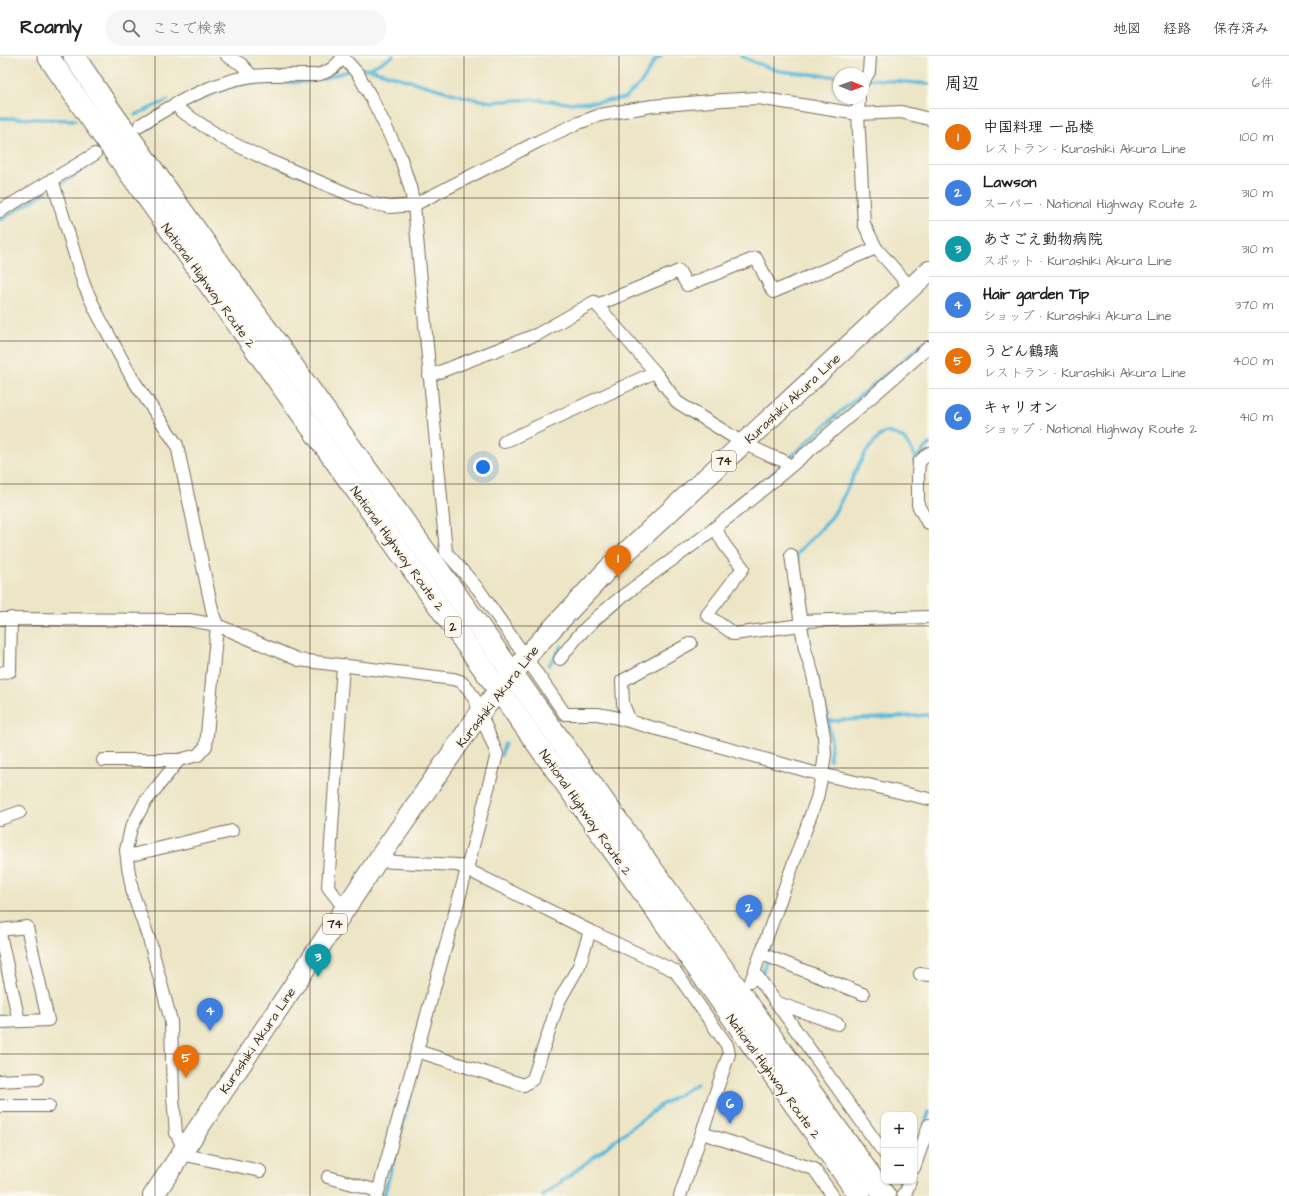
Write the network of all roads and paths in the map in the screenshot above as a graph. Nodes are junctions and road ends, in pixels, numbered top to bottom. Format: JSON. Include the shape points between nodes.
{"nodes":[{"id":1,"x":48,"y":56,"type":"edge"},
{"id":2,"x":74,"y":56,"type":"edge"},
{"id":3,"x":227,"y":56,"type":"edge"},
{"id":4,"x":343,"y":56,"type":"edge"},
{"id":5,"x":870,"y":56,"type":"edge"},
{"id":6,"x":869,"y":72,"type":"edge"},
{"id":7,"x":252,"y":76,"type":"junction"},
{"id":8,"x":176,"y":104,"type":"junction"},
{"id":9,"x":859,"y":104,"type":"edge"},
{"id":10,"x":858,"y":114,"type":"junction"},
{"id":11,"x":929,"y":119,"type":"edge"},
{"id":12,"x":140,"y":125,"type":"dead end"},
{"id":13,"x":94,"y":154,"type":"dead end"},
{"id":14,"x":52,"y":179,"type":"junction"},
{"id":15,"x":414,"y":205,"type":"junction"},
{"id":16,"x":0,"y":211,"type":"edge"},
{"id":17,"x":876,"y":248,"type":"junction"},
{"id":18,"x":929,"y":271,"type":"edge"},
{"id":19,"x":911,"y":288,"type":"junction"},
{"id":20,"x":597,"y":305,"type":"junction"},
{"id":21,"x":929,"y":347,"type":"edge"},
{"id":22,"x":655,"y":372,"type":"junction"},
{"id":23,"x":429,"y":376,"type":"junction"},
{"id":24,"x":504,"y":442,"type":"dead end"},
{"id":25,"x":743,"y":443,"type":"junction"},
{"id":26,"x":929,"y":453,"type":"edge"},
{"id":27,"x":787,"y":464,"type":"junction"},
{"id":28,"x":929,"y":524,"type":"edge"},
{"id":29,"x":716,"y":527,"type":"junction"},
{"id":30,"x":791,"y":555,"type":"dead end"},
{"id":31,"x":929,"y":617,"type":"edge"},
{"id":32,"x":6,"y":618,"type":"edge"},
{"id":33,"x":800,"y":623,"type":"junction"},
{"id":34,"x":217,"y":625,"type":"junction"},
{"id":35,"x":691,"y":643,"type":"dead end"},
{"id":36,"x":560,"y":659,"type":"dead end"},
{"id":37,"x":343,"y":665,"type":"junction"},
{"id":38,"x":519,"y":666,"type":"junction"},
{"id":39,"x":0,"y":673,"type":"edge"},
{"id":40,"x":499,"y":690,"type":"junction"},
{"id":41,"x":480,"y":713,"type":"junction"},
{"id":42,"x":630,"y":721,"type":"junction"},
{"id":43,"x":103,"y":760,"type":"dead end"},
{"id":44,"x":179,"y":760,"type":"junction"},
{"id":45,"x":822,"y":775,"type":"junction"},
{"id":46,"x":929,"y":799,"type":"edge"},
{"id":47,"x":20,"y":812,"type":"dead end"},
{"id":48,"x":0,"y":819,"type":"edge"},
{"id":49,"x":232,"y":831,"type":"dead end"},
{"id":50,"x":127,"y":856,"type":"junction"},
{"id":51,"x":377,"y":861,"type":"junction"},
{"id":52,"x":470,"y":871,"type":"junction"},
{"id":53,"x":345,"y":909,"type":"junction"},
{"id":54,"x":0,"y":930,"type":"edge"},
{"id":55,"x":590,"y":931,"type":"junction"},
{"id":56,"x":0,"y":934,"type":"edge"},
{"id":57,"x":766,"y":956,"type":"junction"},
{"id":58,"x":863,"y":994,"type":"dead end"},
{"id":59,"x":775,"y":1002,"type":"junction"},
{"id":60,"x":19,"y":1021,"type":"junction"},
{"id":61,"x":0,"y":1022,"type":"edge"},
{"id":62,"x":838,"y":1024,"type":"dead end"},
{"id":63,"x":421,"y":1053,"type":"junction"},
{"id":64,"x":37,"y":1079,"type":"dead end"},
{"id":65,"x":0,"y":1081,"type":"edge"},
{"id":66,"x":0,"y":1106,"type":"edge"},
{"id":67,"x":49,"y":1106,"type":"dead end"},
{"id":68,"x":929,"y":1125,"type":"edge"},
{"id":69,"x":702,"y":1133,"type":"junction"},
{"id":70,"x":881,"y":1149,"type":"edge"},
{"id":71,"x":182,"y":1151,"type":"junction"},
{"id":72,"x":917,"y":1159,"type":"edge"},
{"id":73,"x":260,"y":1171,"type":"dead end"},
{"id":74,"x":328,"y":1177,"type":"dead end"},
{"id":75,"x":904,"y":1190,"type":"edge"},
{"id":76,"x":377,"y":1194,"type":"edge"},
{"id":77,"x":153,"y":1196,"type":"edge"},
{"id":78,"x":680,"y":1196,"type":"edge"},
{"id":79,"x":833,"y":1196,"type":"edge"},
{"id":80,"x":860,"y":1196,"type":"edge"}],
"edges":[{"from":1,"to":40,"type":"highway","name":"National Highway Route 2","number":"2"},
{"from":2,"to":38,"type":"highway","name":"National Highway Route 2","number":"2","via":[[119,123]]},
{"from":3,"to":7,"type":"street","via":[[241,64]]},
{"from":4,"to":7,"type":"street","via":[[331,71],[316,75]]},
{"from":4,"to":15,"type":"street","via":[[358,74],[400,156]]},
{"from":5,"to":6,"type":"street"},
{"from":7,"to":8,"type":"street","via":[[223,83]]},
{"from":8,"to":12,"type":"street"},
{"from":8,"to":15,"type":"street","via":[[181,111],[222,138],[265,159],[370,203],[390,206]]},
{"from":9,"to":10,"type":"street"},
{"from":10,"to":11,"type":"street","via":[[902,112]]},
{"from":10,"to":15,"type":"street","via":[[758,98],[652,106],[600,115],[539,141]]},
{"from":10,"to":17,"type":"street","via":[[864,224]]},
{"from":13,"to":14,"type":"street"},
{"from":14,"to":16,"type":"street"},
{"from":14,"to":34,"type":"street","via":[[84,285],[132,378],[178,445],[211,607]]},
{"from":15,"to":23,"type":"street"},
{"from":17,"to":19,"type":"street"},
{"from":17,"to":20,"type":"street","via":[[773,292],[756,258],[687,285],[679,270]]},
{"from":18,"to":19,"type":"main road","name":"Kurashiki Akura Line","number":"74"},
{"from":19,"to":25,"type":"main road","name":"Kurashiki Akura Line","number":"74"},
{"from":20,"to":22,"type":"street"},
{"from":20,"to":23,"type":"street","via":[[594,302],[538,334]]},
{"from":21,"to":27,"type":"street"},
{"from":22,"to":24,"type":"street"},
{"from":22,"to":25,"type":"street","via":[[677,402]]},
{"from":23,"to":38,"type":"street","via":[[446,552],[479,590]]},
{"from":25,"to":27,"type":"street"},
{"from":25,"to":38,"type":"main road","name":"Kurashiki Akura Line","number":"74","via":[[610,567]]},
{"from":26,"to":28,"type":"street","via":[[920,462],[918,474],[918,504]]},
{"from":27,"to":29,"type":"street"},
{"from":29,"to":33,"type":"street","via":[[723,544],[743,568],[707,615],[734,634]]},
{"from":29,"to":36,"type":"street","via":[[615,603],[589,625]]},
{"from":30,"to":33,"type":"street"},
{"from":31,"to":33,"type":"street"},
{"from":32,"to":34,"type":"street","via":[[189,620]]},
{"from":32,"to":39,"type":"street","via":[[10,672]]},
{"from":33,"to":45,"type":"street","via":[[824,736]]},
{"from":34,"to":37,"type":"street","via":[[299,660]]},
{"from":34,"to":44,"type":"street","via":[[206,746],[198,755]]},
{"from":35,"to":42,"type":"street","via":[[622,681],[623,704]]},
{"from":37,"to":41,"type":"street","via":[[460,681],[474,698]]},
{"from":37,"to":53,"type":"street","via":[[328,887]]},
{"from":38,"to":40,"type":"main road","name":"Kurashiki Akura Line","number":"74"},
{"from":38,"to":42,"type":"street","via":[[564,714],[597,714]]},
{"from":38,"to":75,"type":"highway","name":"National Highway Route 2","number":"2"},
{"from":40,"to":41,"type":"main road","name":"Kurashiki Akura Line","number":"74"},
{"from":40,"to":80,"type":"highway","name":"National Highway Route 2","number":"2"},
{"from":41,"to":51,"type":"main road","name":"Kurashiki Akura Line","number":"74"},
{"from":41,"to":52,"type":"street","via":[[497,754]]},
{"from":42,"to":45,"type":"street"},
{"from":43,"to":44,"type":"street"},
{"from":44,"to":50,"type":"street","via":[[145,802],[131,828]]},
{"from":45,"to":46,"type":"street"},
{"from":45,"to":57,"type":"street","via":[[817,798]]},
{"from":47,"to":48,"type":"street"},
{"from":49,"to":50,"type":"street"},
{"from":50,"to":71,"type":"street","via":[[133,894],[150,942],[171,1021],[176,1133]]},
{"from":51,"to":52,"type":"street","via":[[457,865]]},
{"from":51,"to":53,"type":"main road","name":"Kurashiki Akura Line","number":"74"},
{"from":52,"to":55,"type":"street"},
{"from":52,"to":63,"type":"street"},
{"from":53,"to":71,"type":"main road","name":"Kurashiki Akura Line","number":"74"},
{"from":54,"to":60,"type":"street","via":[[27,927],[48,1020]]},
{"from":55,"to":63,"type":"street","via":[[579,966],[559,1001],[532,1079],[524,1085]]},
{"from":55,"to":69,"type":"street","via":[[675,971],[728,1042],[729,1054]]},
{"from":56,"to":60,"type":"street"},
{"from":57,"to":58,"type":"street"},
{"from":57,"to":59,"type":"street","via":[[757,980]]},
{"from":59,"to":62,"type":"street"},
{"from":59,"to":70,"type":"street"},
{"from":60,"to":61,"type":"street"},
{"from":63,"to":76,"type":"street"},
{"from":64,"to":65,"type":"street"},
{"from":66,"to":67,"type":"street"},
{"from":68,"to":72,"type":"street"},
{"from":69,"to":78,"type":"street"},
{"from":69,"to":79,"type":"street","via":[[814,1169]]},
{"from":71,"to":73,"type":"street"},
{"from":71,"to":77,"type":"main road","name":"Kurashiki Akura Line","number":"74"},
{"from":74,"to":76,"type":"street"}]}
